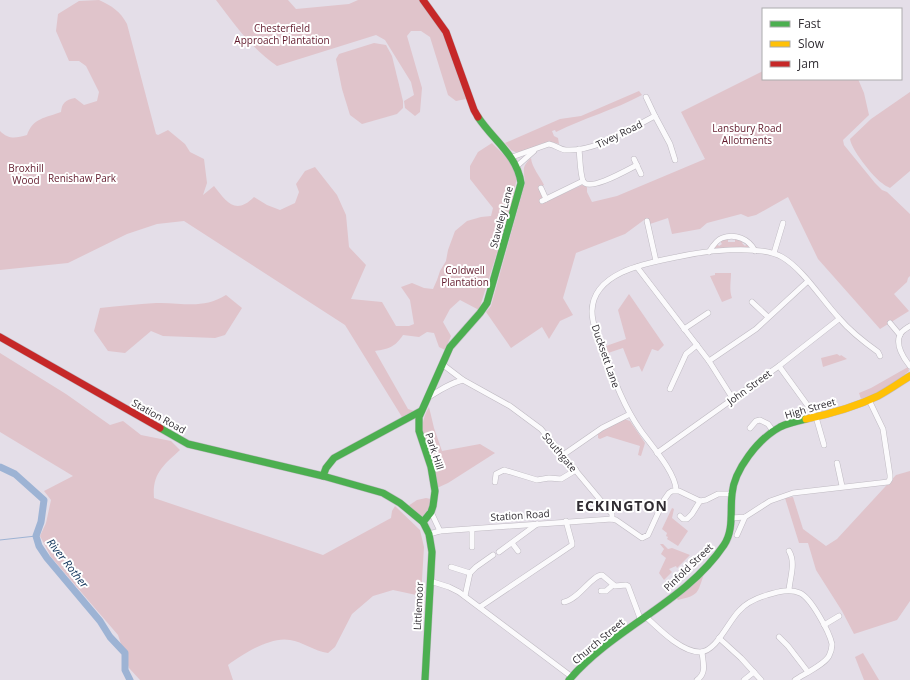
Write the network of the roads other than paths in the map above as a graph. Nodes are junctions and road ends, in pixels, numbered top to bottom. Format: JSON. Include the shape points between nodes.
{"nodes":[{"id":1,"x":424,"y":0,"type":"edge"},
{"id":2,"x":646,"y":97,"type":"dead end"},
{"id":3,"x":655,"y":116,"type":"junction"},
{"id":4,"x":537,"y":149,"type":"junction"},
{"id":5,"x":579,"y":149,"type":"junction"},
{"id":6,"x":512,"y":157,"type":"junction"},
{"id":7,"x":634,"y":159,"type":"dead end"},
{"id":8,"x":675,"y":160,"type":"dead end"},
{"id":9,"x":637,"y":165,"type":"junction"},
{"id":10,"x":517,"y":166,"type":"junction"},
{"id":11,"x":641,"y":174,"type":"dead end"},
{"id":12,"x":583,"y":181,"type":"junction"},
{"id":13,"x":541,"y":188,"type":"dead end"},
{"id":14,"x":647,"y":221,"type":"dead end"},
{"id":15,"x":783,"y":223,"type":"dead end"},
{"id":16,"x":755,"y":251,"type":"junction"},
{"id":17,"x":709,"y":252,"type":"junction"},
{"id":18,"x":774,"y":253,"type":"junction"},
{"id":19,"x":656,"y":262,"type":"junction"},
{"id":20,"x":637,"y":267,"type":"junction"},
{"id":21,"x":808,"y":281,"type":"junction"},
{"id":22,"x":752,"y":302,"type":"dead end"},
{"id":23,"x":708,"y":313,"type":"dead end"},
{"id":24,"x":768,"y":317,"type":"junction"},
{"id":25,"x":839,"y":319,"type":"junction"},
{"id":26,"x":890,"y":323,"type":"dead end"},
{"id":27,"x":910,"y":326,"type":"edge"},
{"id":28,"x":684,"y":329,"type":"junction"},
{"id":29,"x":900,"y":335,"type":"junction"},
{"id":30,"x":0,"y":337,"type":"edge"},
{"id":31,"x":697,"y":345,"type":"junction"},
{"id":32,"x":880,"y":356,"type":"dead end"},
{"id":33,"x":709,"y":361,"type":"junction"},
{"id":34,"x":442,"y":364,"type":"junction"},
{"id":35,"x":779,"y":366,"type":"junction"},
{"id":36,"x":910,"y":366,"type":"edge"},
{"id":37,"x":910,"y":376,"type":"edge"},
{"id":38,"x":463,"y":380,"type":"junction"},
{"id":39,"x":670,"y":389,"type":"dead end"},
{"id":40,"x":428,"y":398,"type":"junction"},
{"id":41,"x":734,"y":399,"type":"junction"},
{"id":42,"x":869,"y":400,"type":"junction"},
{"id":43,"x":421,"y":411,"type":"junction"},
{"id":44,"x":630,"y":414,"type":"junction"},
{"id":45,"x":816,"y":417,"type":"junction"},
{"id":46,"x":750,"y":428,"type":"dead end"},
{"id":47,"x":773,"y":431,"type":"junction"},
{"id":48,"x":824,"y":445,"type":"dead end"},
{"id":49,"x":657,"y":453,"type":"junction"},
{"id":50,"x":564,"y":455,"type":"junction"},
{"id":51,"x":837,"y":463,"type":"dead end"},
{"id":52,"x":576,"y":470,"type":"junction"},
{"id":53,"x":324,"y":476,"type":"junction"},
{"id":54,"x":495,"y":482,"type":"dead end"},
{"id":55,"x":842,"y":486,"type":"junction"},
{"id":56,"x":676,"y":490,"type":"junction"},
{"id":57,"x":732,"y":494,"type":"junction"},
{"id":58,"x":700,"y":501,"type":"junction"},
{"id":59,"x":431,"y":512,"type":"junction"},
{"id":60,"x":680,"y":516,"type":"dead end"},
{"id":61,"x":745,"y":517,"type":"junction"},
{"id":62,"x":732,"y":518,"type":"junction"},
{"id":63,"x":612,"y":519,"type":"junction"},
{"id":64,"x":566,"y":521,"type":"junction"},
{"id":65,"x":423,"y":522,"type":"junction"},
{"id":66,"x":538,"y":524,"type":"junction"},
{"id":67,"x":472,"y":529,"type":"junction"},
{"id":68,"x":440,"y":531,"type":"junction"},
{"id":69,"x":429,"y":534,"type":"junction"},
{"id":70,"x":737,"y":535,"type":"dead end"},
{"id":71,"x":512,"y":543,"type":"junction"},
{"id":72,"x":472,"y":547,"type":"dead end"},
{"id":73,"x":518,"y":551,"type":"dead end"},
{"id":74,"x":499,"y":552,"type":"dead end"},
{"id":75,"x":792,"y":553,"type":"dead end"},
{"id":76,"x":490,"y":555,"type":"dead end"},
{"id":77,"x":451,"y":567,"type":"dead end"},
{"id":78,"x":470,"y":573,"type":"junction"},
{"id":79,"x":430,"y":581,"type":"junction"},
{"id":80,"x":613,"y":585,"type":"junction"},
{"id":81,"x":789,"y":590,"type":"junction"},
{"id":82,"x":601,"y":591,"type":"dead end"},
{"id":83,"x":465,"y":596,"type":"junction"},
{"id":84,"x":564,"y":602,"type":"dead end"},
{"id":85,"x":480,"y":606,"type":"junction"},
{"id":86,"x":839,"y":616,"type":"dead end"},
{"id":87,"x":643,"y":617,"type":"junction"},
{"id":88,"x":824,"y":625,"type":"junction"},
{"id":89,"x":787,"y":635,"type":"dead end"},
{"id":90,"x":719,"y":638,"type":"junction"},
{"id":91,"x":702,"y":652,"type":"junction"},
{"id":92,"x":754,"y":672,"type":"junction"},
{"id":93,"x":808,"y":672,"type":"junction"},
{"id":94,"x":570,"y":678,"type":"edge"},
{"id":95,"x":425,"y":680,"type":"edge"},
{"id":96,"x":697,"y":680,"type":"edge"},
{"id":97,"x":744,"y":680,"type":"edge"},
{"id":98,"x":761,"y":680,"type":"edge"},
{"id":99,"x":795,"y":680,"type":"edge"}],
"edges":[{"from":1,"to":6,"type":"main road","name":"Staveley Lane","via":[[446,32],[480,120]]},
{"from":2,"to":3,"type":"street"},
{"from":3,"to":5,"type":"street","name":"Tivey Road","via":[[594,146]]},
{"from":3,"to":8,"type":"street","name":"Tivey Road","via":[[670,144]]},
{"from":4,"to":5,"type":"street","name":"Tivey Road","via":[[549,144],[565,150]]},
{"from":4,"to":6,"type":"street","name":"Tivey Road"},
{"from":4,"to":10,"type":"street"},
{"from":5,"to":12,"type":"street"},
{"from":6,"to":10,"type":"main road","name":"Staveley Lane"},
{"from":7,"to":9,"type":"street"},
{"from":9,"to":11,"type":"street"},
{"from":9,"to":12,"type":"street","via":[[600,183],[590,185]]},
{"from":10,"to":34,"type":"main road","name":"Staveley Lane","via":[[520,176],[519,191],[486,303],[454,342]]},
{"from":12,"to":13,"type":"street","via":[[544,200]]},
{"from":14,"to":19,"type":"street"},
{"from":15,"to":18,"type":"street"},
{"from":16,"to":17,"type":"street","name":"Ducksett Lane"},
{"from":16,"to":17,"type":"street","via":[[744,238],[723,237]]},
{"from":16,"to":18,"type":"street","name":"Ducksett Lane"},
{"from":17,"to":19,"type":"street","name":"Ducksett Lane"},
{"from":18,"to":21,"type":"street","via":[[789,261]]},
{"from":19,"to":20,"type":"street","name":"Ducksett Lane"},
{"from":20,"to":28,"type":"street"},
{"from":20,"to":44,"type":"street","name":"Ducksett Lane","via":[[604,283],[596,296],[592,310],[594,324],[613,377]]},
{"from":21,"to":24,"type":"street"},
{"from":21,"to":25,"type":"street"},
{"from":22,"to":24,"type":"street"},
{"from":23,"to":28,"type":"street"},
{"from":24,"to":33,"type":"street"},
{"from":25,"to":32,"type":"street"},
{"from":25,"to":35,"type":"street","name":"John Street"},
{"from":26,"to":29,"type":"street"},
{"from":27,"to":29,"type":"street"},
{"from":28,"to":31,"type":"street"},
{"from":29,"to":36,"type":"street","via":[[901,351]]},
{"from":30,"to":53,"type":"main road","name":"Station Road","via":[[188,444]]},
{"from":31,"to":33,"type":"street"},
{"from":31,"to":39,"type":"street","via":[[686,354]]},
{"from":33,"to":41,"type":"street"},
{"from":34,"to":38,"type":"street","name":"Southgate"},
{"from":34,"to":40,"type":"main road","name":"Staveley Lane"},
{"from":35,"to":41,"type":"street","name":"John Street"},
{"from":35,"to":45,"type":"street"},
{"from":37,"to":42,"type":"main road","name":"High Street"},
{"from":38,"to":40,"type":"street","via":[[443,387]]},
{"from":38,"to":50,"type":"street","name":"Southgate","via":[[510,406],[536,425]]},
{"from":40,"to":43,"type":"main road","name":"Park Hill"},
{"from":41,"to":49,"type":"street","name":"John Street"},
{"from":42,"to":45,"type":"main road","name":"High Street"},
{"from":42,"to":55,"type":"street","via":[[885,436],[890,479],[888,482]]},
{"from":43,"to":53,"type":"main road","via":[[334,458],[326,468]]},
{"from":43,"to":59,"type":"main road","name":"Park Hill","via":[[418,429],[433,478]]},
{"from":44,"to":49,"type":"street","name":"Ducksett Lane"},
{"from":44,"to":50,"type":"street","via":[[602,428]]},
{"from":45,"to":47,"type":"main road","name":"High Street"},
{"from":45,"to":48,"type":"street"},
{"from":46,"to":47,"type":"street","via":[[753,423],[760,420],[768,424]]},
{"from":47,"to":57,"type":"main road","name":"High Street","via":[[740,470],[734,481]]},
{"from":49,"to":56,"type":"street","name":"Ducksett Lane"},
{"from":50,"to":52,"type":"street","name":"Southgate"},
{"from":51,"to":55,"type":"street"},
{"from":52,"to":54,"type":"street","via":[[561,479],[537,480],[504,470],[496,474]]},
{"from":52,"to":63,"type":"street","name":"Southgate","via":[[612,514]]},
{"from":53,"to":65,"type":"main road","name":"Station Road","via":[[383,493]]},
{"from":55,"to":61,"type":"street","via":[[794,493],[775,499]]},
{"from":56,"to":58,"type":"street"},
{"from":56,"to":63,"type":"street","name":"Southgate","via":[[666,497],[645,537],[638,536]]},
{"from":57,"to":58,"type":"street","via":[[718,494]]},
{"from":57,"to":62,"type":"main road","name":"Pinfold Street"},
{"from":58,"to":60,"type":"street","via":[[687,519]]},
{"from":59,"to":65,"type":"main road"},
{"from":59,"to":68,"type":"street"},
{"from":61,"to":62,"type":"street"},
{"from":61,"to":70,"type":"street"},
{"from":62,"to":87,"type":"main road","name":"Pinfold Street","via":[[726,541],[712,559],[674,596]]},
{"from":63,"to":64,"type":"street","name":"Station Road"},
{"from":64,"to":66,"type":"street","name":"Station Road"},
{"from":64,"to":85,"type":"street","via":[[572,545]]},
{"from":65,"to":69,"type":"main road","name":"Littlemoor"},
{"from":66,"to":67,"type":"street","name":"Station Road"},
{"from":66,"to":71,"type":"street"},
{"from":67,"to":68,"type":"street","name":"Station Road"},
{"from":67,"to":72,"type":"street"},
{"from":68,"to":69,"type":"street","name":"Station Road"},
{"from":69,"to":79,"type":"main road","name":"Littlemoor","via":[[432,552]]},
{"from":71,"to":73,"type":"street"},
{"from":71,"to":74,"type":"street"},
{"from":75,"to":81,"type":"street"},
{"from":76,"to":78,"type":"street"},
{"from":77,"to":78,"type":"street"},
{"from":78,"to":83,"type":"street"},
{"from":79,"to":83,"type":"street","via":[[454,588]]},
{"from":79,"to":95,"type":"main road","name":"Littlemoor"},
{"from":80,"to":82,"type":"street","via":[[606,591]]},
{"from":80,"to":84,"type":"street","via":[[604,575],[599,575],[568,602]]},
{"from":80,"to":87,"type":"street","via":[[628,586]]},
{"from":81,"to":88,"type":"street","via":[[806,596]]},
{"from":81,"to":90,"type":"street","via":[[768,594],[747,604],[735,615]]},
{"from":83,"to":85,"type":"street"},
{"from":85,"to":94,"type":"street"},
{"from":86,"to":88,"type":"street"},
{"from":87,"to":91,"type":"street","via":[[682,646]]},
{"from":87,"to":94,"type":"main road","name":"Church Street","via":[[591,657]]},
{"from":88,"to":93,"type":"street","via":[[832,645],[831,652],[824,662]]},
{"from":89,"to":93,"type":"street","via":[[780,639]]},
{"from":90,"to":91,"type":"street","via":[[712,647]]},
{"from":90,"to":92,"type":"street"},
{"from":91,"to":96,"type":"street","via":[[704,671]]},
{"from":92,"to":97,"type":"street"},
{"from":92,"to":98,"type":"street"},
{"from":93,"to":99,"type":"street"}]}
